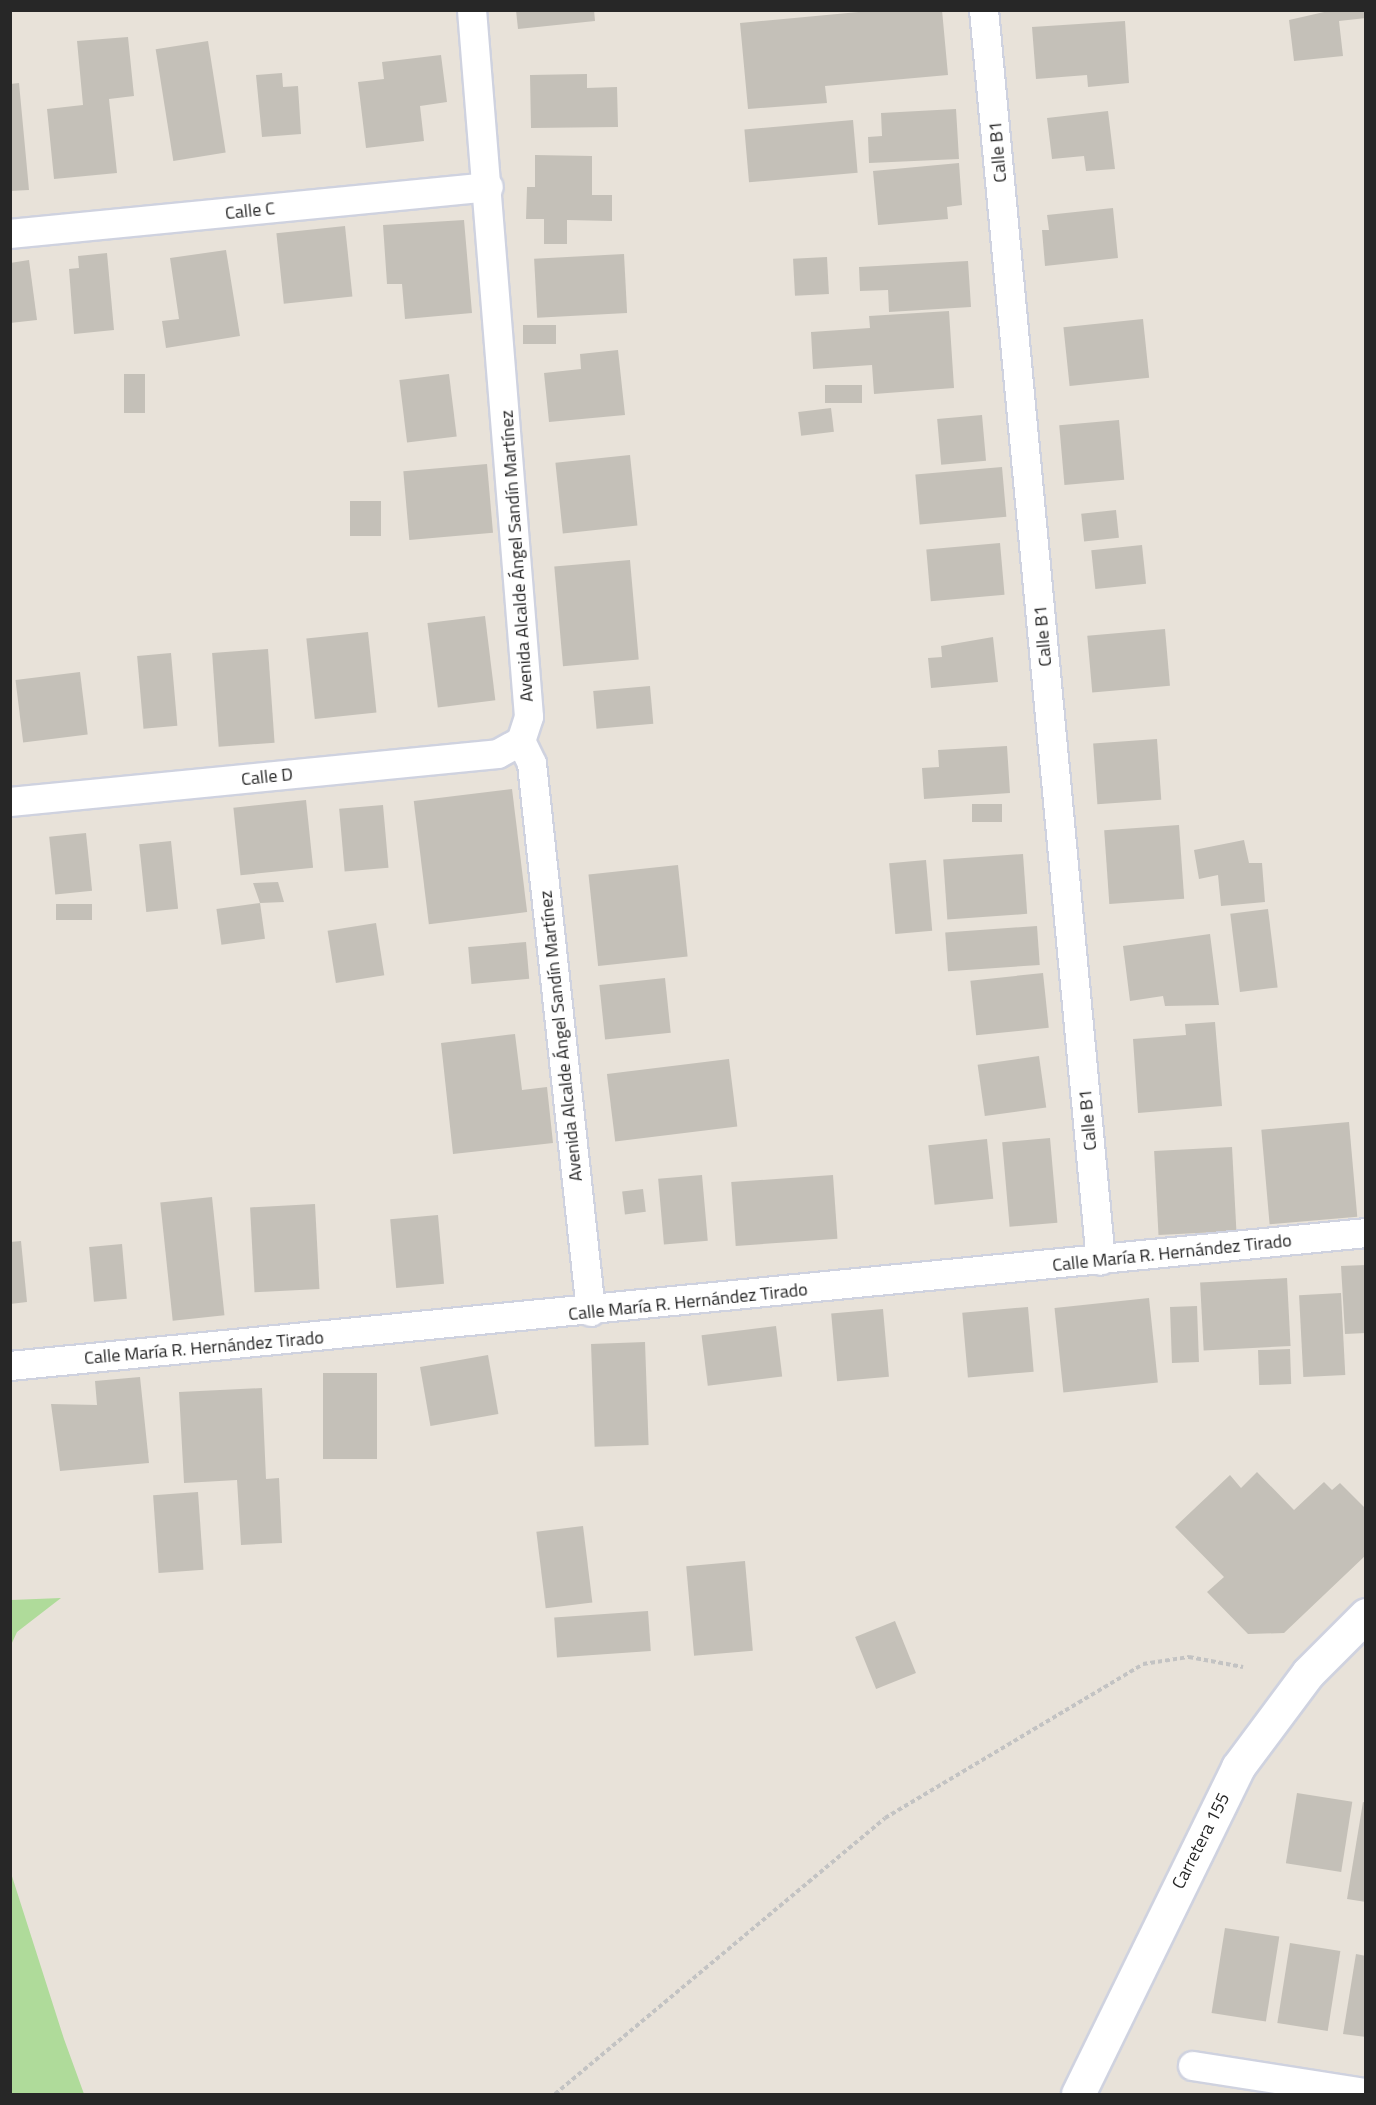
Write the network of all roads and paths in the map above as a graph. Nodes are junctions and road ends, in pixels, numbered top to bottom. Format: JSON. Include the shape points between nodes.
{"nodes":[{"id":1,"x":472,"y":10,"type":"edge"},
{"id":2,"x":984,"y":10,"type":"edge"},
{"id":3,"x":489,"y":187,"type":"junction"},
{"id":4,"x":10,"y":234,"type":"edge"},
{"id":5,"x":521,"y":741,"type":"junction"},
{"id":6,"x":10,"y":802,"type":"edge"},
{"id":7,"x":1365,"y":1233,"type":"edge"},
{"id":8,"x":1101,"y":1261,"type":"junction"},
{"id":9,"x":591,"y":1312,"type":"junction"},
{"id":10,"x":10,"y":1366,"type":"edge"},
{"id":11,"x":1365,"y":1615,"type":"edge"},
{"id":12,"x":1243,"y":1666,"type":"dead end"},
{"id":13,"x":1193,"y":2066,"type":"dead end"},
{"id":14,"x":1365,"y":2093,"type":"edge"},
{"id":15,"x":555,"y":2094,"type":"edge"},
{"id":16,"x":1077,"y":2094,"type":"edge"}],
"edges":[{"from":1,"to":3,"type":"street","name":"Avenida Alcalde Ángel Sandín Martínez"},
{"from":2,"to":8,"type":"street","name":"Calle B1"},
{"from":3,"to":4,"type":"street","name":"Calle C"},
{"from":3,"to":5,"type":"street","name":"Avenida Alcalde Ángel Sandín Martínez","via":[[529,717]]},
{"from":5,"to":6,"type":"street","name":"Calle D","via":[[498,754]]},
{"from":5,"to":9,"type":"street","name":"Avenida Alcalde Ángel Sandín Martínez","via":[[532,764]]},
{"from":7,"to":8,"type":"street","name":"Calle María R. Hernández Tirado"},
{"from":8,"to":9,"type":"street","name":"Calle María R. Hernández Tirado"},
{"from":9,"to":10,"type":"street","name":"Calle María R. Hernández Tirado"},
{"from":11,"to":16,"type":"street","name":"Carretera 155","via":[[1308,1673],[1238,1767]]},
{"from":12,"to":15,"type":"path","via":[[1189,1658],[1143,1664],[896,1811]]},
{"from":13,"to":14,"type":"street"}]}
